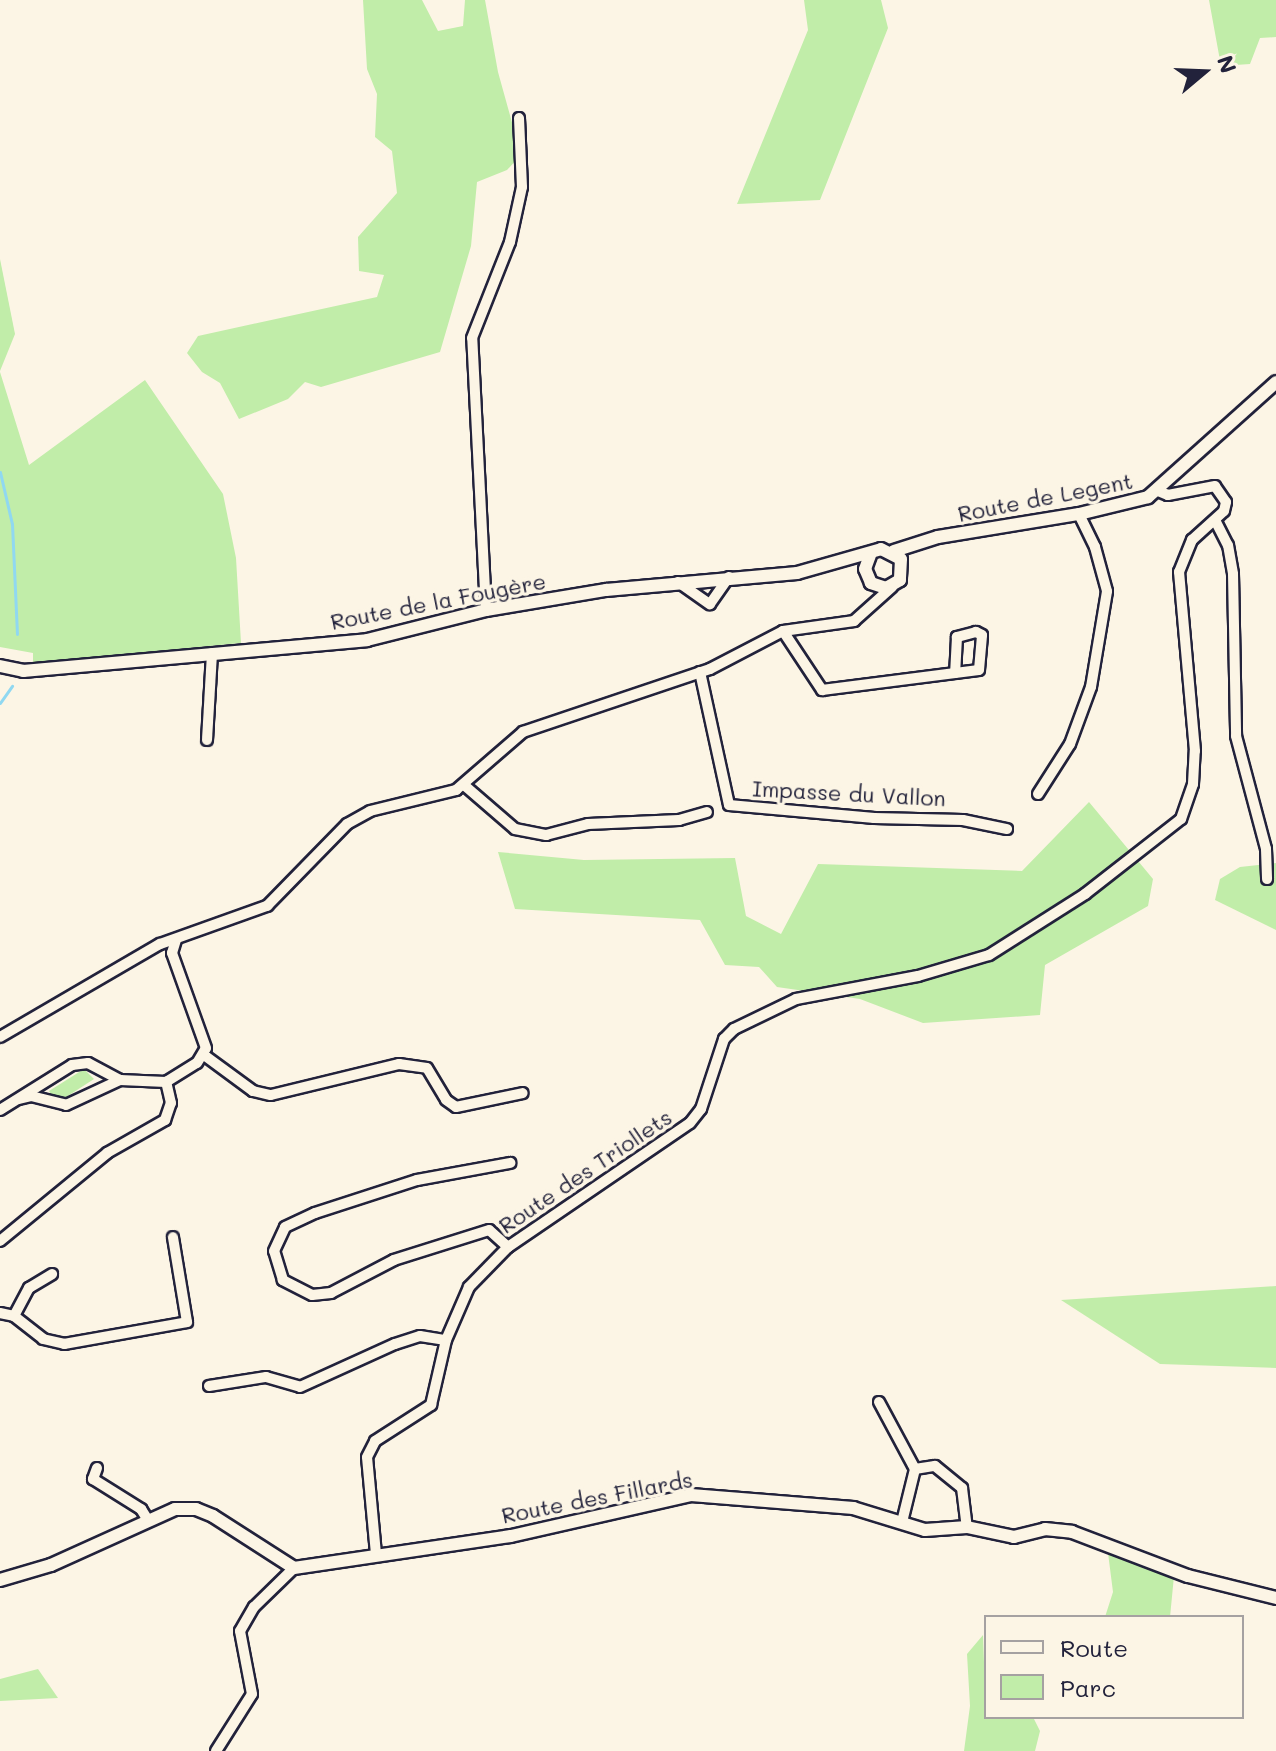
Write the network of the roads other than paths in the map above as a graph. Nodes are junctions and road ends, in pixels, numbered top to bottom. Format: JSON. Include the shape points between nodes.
{"nodes":[{"id":1,"x":519,"y":118,"type":"dead end"},
{"id":2,"x":1276,"y":382,"type":"edge"},
{"id":3,"x":1158,"y":491,"type":"junction"},
{"id":4,"x":1079,"y":514,"type":"junction"},
{"id":5,"x":1215,"y":520,"type":"junction"},
{"id":6,"x":923,"y":544,"type":"junction"},
{"id":7,"x":894,"y":551,"type":"junction"},
{"id":8,"x":870,"y":555,"type":"junction"},
{"id":9,"x":836,"y":566,"type":"junction"},
{"id":10,"x":904,"y":569,"type":"junction"},
{"id":11,"x":866,"y":574,"type":"junction"},
{"id":12,"x":729,"y":577,"type":"junction"},
{"id":13,"x":678,"y":582,"type":"junction"},
{"id":14,"x":875,"y":586,"type":"junction"},
{"id":15,"x":892,"y":587,"type":"junction"},
{"id":16,"x":872,"y":604,"type":"junction"},
{"id":17,"x":486,"y":610,"type":"junction"},
{"id":18,"x":783,"y":631,"type":"junction"},
{"id":19,"x":212,"y":653,"type":"junction"},
{"id":20,"x":0,"y":666,"type":"edge"},
{"id":21,"x":700,"y":672,"type":"junction"},
{"id":22,"x":955,"y":673,"type":"dead end"},
{"id":23,"x":207,"y":740,"type":"dead end"},
{"id":24,"x":464,"y":785,"type":"junction"},
{"id":25,"x":1038,"y":794,"type":"dead end"},
{"id":26,"x":707,"y":812,"type":"dead end"},
{"id":27,"x":1007,"y":829,"type":"dead end"},
{"id":28,"x":1267,"y":879,"type":"dead end"},
{"id":29,"x":176,"y":940,"type":"junction"},
{"id":30,"x":0,"y":1037,"type":"edge"},
{"id":31,"x":204,"y":1055,"type":"junction"},
{"id":32,"x":120,"y":1080,"type":"junction"},
{"id":33,"x":166,"y":1082,"type":"junction"},
{"id":34,"x":523,"y":1093,"type":"dead end"},
{"id":35,"x":19,"y":1099,"type":"junction"},
{"id":36,"x":0,"y":1110,"type":"edge"},
{"id":37,"x":510,"y":1163,"type":"dead end"},
{"id":38,"x":173,"y":1237,"type":"dead end"},
{"id":39,"x":0,"y":1241,"type":"edge"},
{"id":40,"x":508,"y":1247,"type":"junction"},
{"id":41,"x":52,"y":1274,"type":"dead end"},
{"id":42,"x":0,"y":1313,"type":"edge"},
{"id":43,"x":14,"y":1316,"type":"junction"},
{"id":44,"x":446,"y":1340,"type":"junction"},
{"id":45,"x":209,"y":1386,"type":"dead end"},
{"id":46,"x":879,"y":1402,"type":"dead end"},
{"id":47,"x":97,"y":1468,"type":"dead end"},
{"id":48,"x":915,"y":1469,"type":"junction"},
{"id":49,"x":148,"y":1520,"type":"junction"},
{"id":50,"x":902,"y":1522,"type":"junction"},
{"id":51,"x":967,"y":1527,"type":"junction"},
{"id":52,"x":376,"y":1554,"type":"junction"},
{"id":53,"x":294,"y":1568,"type":"junction"},
{"id":54,"x":0,"y":1580,"type":"edge"},
{"id":55,"x":1276,"y":1598,"type":"edge"},
{"id":56,"x":216,"y":1751,"type":"edge"}],
"edges":[{"from":1,"to":17,"type":"street","via":[[522,187],[510,242],[472,338]]},
{"from":2,"to":3,"type":"street","name":"Route de Legent"},
{"from":3,"to":4,"type":"street","name":"Route de Legent"},
{"from":3,"to":5,"type":"street","via":[[1168,495],[1215,486],[1226,502]]},
{"from":4,"to":6,"type":"street","name":"Route de Legent"},
{"from":4,"to":25,"type":"street","via":[[1107,591],[1091,687],[1070,744]]},
{"from":5,"to":28,"type":"street","via":[[1228,545],[1233,574],[1236,736],[1266,849]]},
{"from":5,"to":40,"type":"street","name":"Route des Triollets","via":[[1192,540],[1179,572],[1195,770],[1188,806],[1172,829],[1085,894],[989,955],[918,976],[796,999],[750,1019],[724,1039],[701,1109],[690,1123]]},
{"from":6,"to":7,"type":"street","name":"Route de Legent"},
{"from":6,"to":10,"type":"street"},
{"from":7,"to":8,"type":"street","via":[[881,549]]},
{"from":7,"to":10,"type":"street"},
{"from":8,"to":9,"type":"street","name":"Route de la Fougère"},
{"from":8,"to":11,"type":"street"},
{"from":9,"to":11,"type":"street","name":"Route de la Fougère"},
{"from":9,"to":12,"type":"street","name":"Route de la Fougère"},
{"from":10,"to":15,"type":"street"},
{"from":11,"to":14,"type":"street"},
{"from":12,"to":13,"type":"street","name":"Route de la Fougère"},
{"from":12,"to":13,"type":"street","via":[[710,604]]},
{"from":13,"to":17,"type":"street","name":"Route de la Fougère"},
{"from":14,"to":15,"type":"street"},
{"from":14,"to":16,"type":"street"},
{"from":15,"to":16,"type":"street"},
{"from":16,"to":18,"type":"street","via":[[854,621]]},
{"from":17,"to":19,"type":"street","name":"Route de la Fougère","via":[[367,640]]},
{"from":18,"to":21,"type":"street"},
{"from":18,"to":22,"type":"street","via":[[822,690]]},
{"from":19,"to":20,"type":"street","name":"Route de la Fougère","via":[[23,671]]},
{"from":19,"to":23,"type":"street"},
{"from":21,"to":24,"type":"street","via":[[523,732]]},
{"from":21,"to":27,"type":"street","name":"Impasse du Vallon","via":[[729,805],[963,820]]},
{"from":24,"to":26,"type":"street","via":[[515,829],[546,835],[588,824],[679,820]]},
{"from":24,"to":29,"type":"street","via":[[358,816],[267,906]]},
{"from":29,"to":30,"type":"street","via":[[160,944]]},
{"from":29,"to":31,"type":"street","via":[[172,953],[205,1042]]},
{"from":31,"to":33,"type":"street"},
{"from":31,"to":34,"type":"street","via":[[253,1091],[271,1095],[399,1064],[427,1068],[456,1107]]},
{"from":32,"to":33,"type":"street"},
{"from":32,"to":35,"type":"street","via":[[66,1105],[31,1096]]},
{"from":32,"to":35,"type":"street","via":[[88,1063],[72,1065]]},
{"from":33,"to":39,"type":"street","via":[[171,1103],[165,1120],[107,1153]]},
{"from":35,"to":36,"type":"street"},
{"from":37,"to":40,"type":"street","via":[[417,1180],[315,1213],[285,1227],[274,1251],[283,1280],[312,1295],[331,1293],[394,1260],[489,1230]]},
{"from":38,"to":43,"type":"street","via":[[187,1322],[64,1344],[43,1339]]},
{"from":40,"to":44,"type":"street","name":"Route des Triollets","via":[[469,1287]]},
{"from":41,"to":43,"type":"street","via":[[29,1288]]},
{"from":42,"to":43,"type":"street"},
{"from":44,"to":45,"type":"street","via":[[420,1336],[395,1344],[300,1387],[266,1377]]},
{"from":44,"to":52,"type":"street","name":"Route des Triollets","via":[[431,1405],[375,1441],[367,1457]]},
{"from":46,"to":48,"type":"street"},
{"from":47,"to":49,"type":"street","via":[[93,1479],[141,1509]]},
{"from":48,"to":50,"type":"street"},
{"from":48,"to":51,"type":"street","via":[[935,1466],[962,1488]]},
{"from":49,"to":53,"type":"street","via":[[175,1509],[196,1509]]},
{"from":49,"to":54,"type":"street","via":[[26,1576]]},
{"from":50,"to":51,"type":"street","name":"Route des Fillards","via":[[925,1530]]},
{"from":50,"to":52,"type":"street","name":"Route des Fillards","via":[[853,1508],[691,1495],[511,1536]]},
{"from":51,"to":55,"type":"street","name":"Route des Fillards","via":[[1014,1537],[1045,1529],[1072,1532],[1188,1576]]},
{"from":52,"to":53,"type":"street","name":"Route des Fillards"},
{"from":53,"to":56,"type":"street","via":[[254,1607],[240,1631],[252,1694]]}]}
